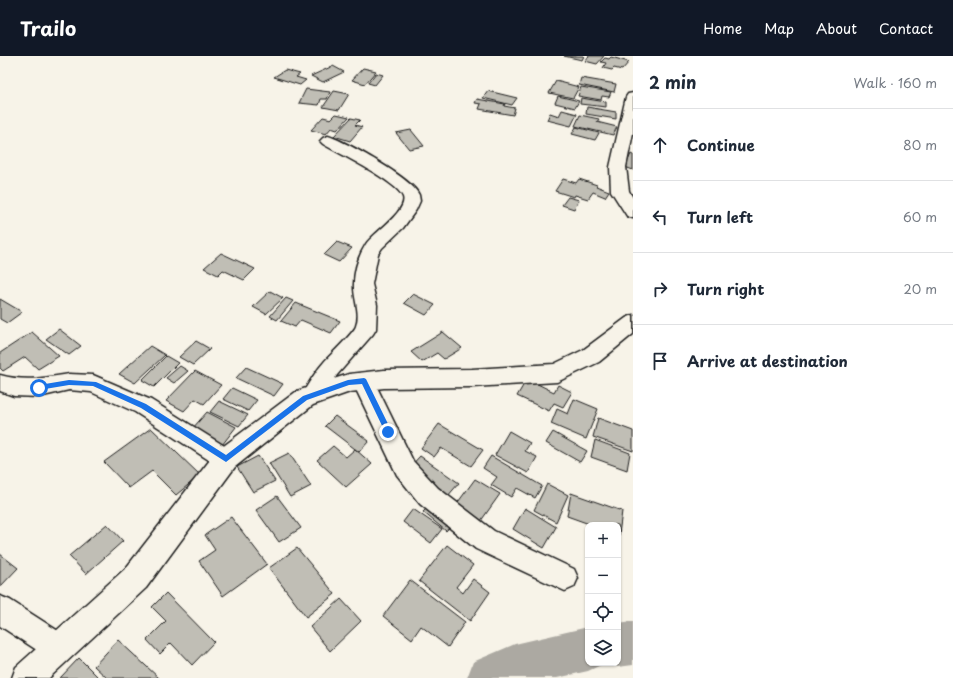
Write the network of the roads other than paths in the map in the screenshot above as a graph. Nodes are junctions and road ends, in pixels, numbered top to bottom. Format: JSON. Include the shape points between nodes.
{"nodes":[{"id":1,"x":633,"y":101,"type":"edge"},
{"id":2,"x":328,"y":141,"type":"dead end"},
{"id":3,"x":633,"y":212,"type":"edge"},
{"id":4,"x":633,"y":323,"type":"edge"},
{"id":5,"x":364,"y":381,"type":"junction"},
{"id":6,"x":0,"y":384,"type":"edge"},
{"id":7,"x":313,"y":395,"type":"junction"},
{"id":8,"x":226,"y":459,"type":"junction"},
{"id":9,"x":565,"y":578,"type":"dead end"},
{"id":10,"x":0,"y":610,"type":"edge"},
{"id":11,"x":59,"y":648,"type":"junction"},
{"id":12,"x":27,"y":678,"type":"edge"}],
"edges":[{"from":1,"to":3,"type":"street","via":[[618,167],[620,191]]},
{"from":2,"to":7,"type":"street","via":[[399,183],[412,195],[412,201],[397,224],[375,244],[369,254],[363,284],[367,305],[366,329],[330,369]]},
{"from":4,"to":5,"type":"street","via":[[591,356],[557,373]]},
{"from":5,"to":7,"type":"street","via":[[348,383]]},
{"from":5,"to":9,"type":"street","via":[[405,468],[429,496],[486,540]]},
{"from":6,"to":8,"type":"street","via":[[39,388],[69,382],[94,384],[143,406]]},
{"from":7,"to":8,"type":"street","via":[[305,398]]},
{"from":8,"to":11,"type":"street","via":[[136,578]]},
{"from":10,"to":11,"type":"street"},
{"from":11,"to":12,"type":"street"}]}
